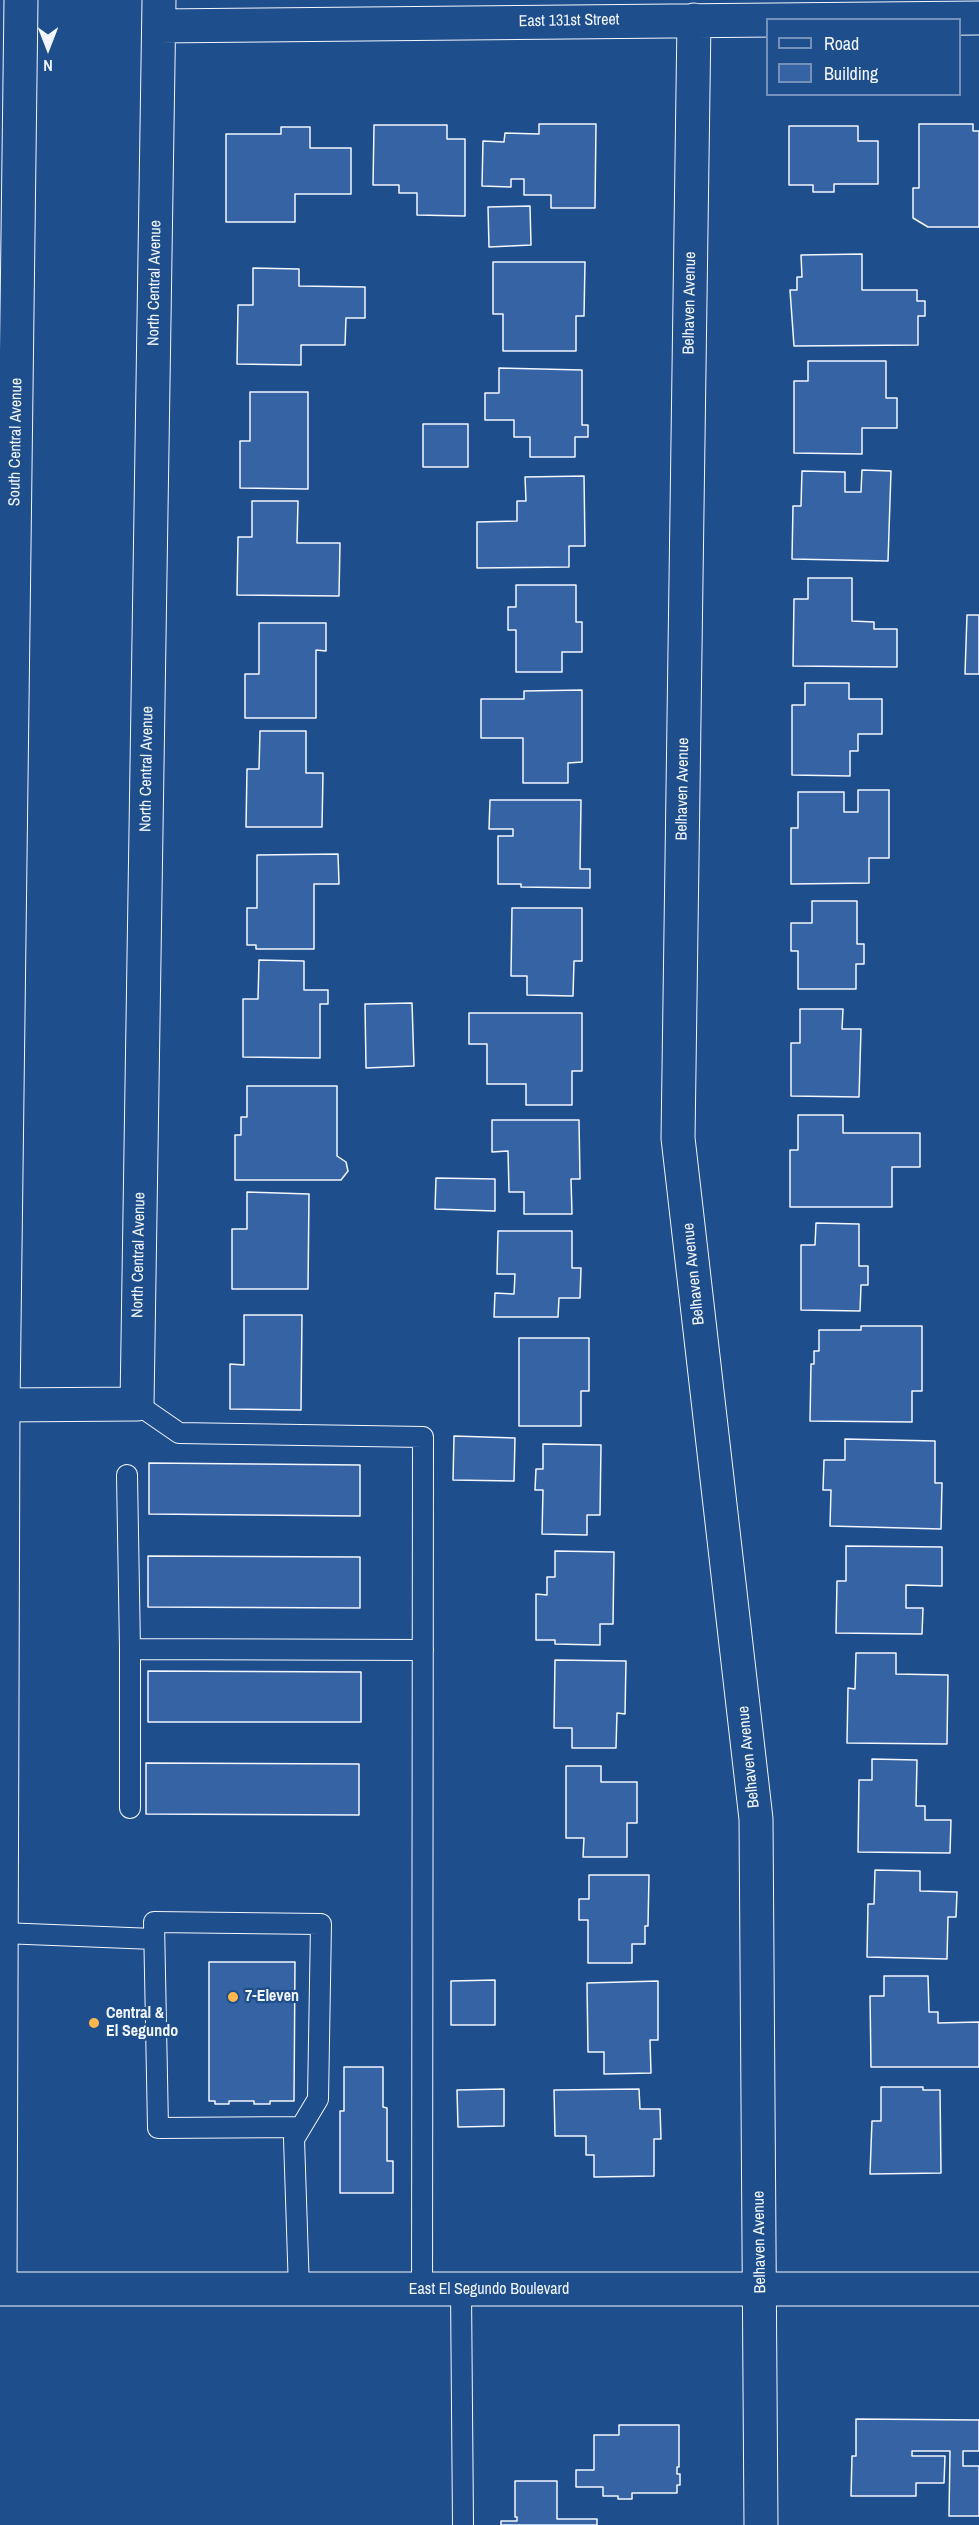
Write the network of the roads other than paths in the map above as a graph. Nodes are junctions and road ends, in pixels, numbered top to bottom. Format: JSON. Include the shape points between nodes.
{"nodes":[{"id":1,"x":21,"y":0,"type":"edge"},
{"id":2,"x":159,"y":13,"type":"edge"},
{"id":3,"x":961,"y":18,"type":"edge"},
{"id":4,"x":979,"y":18,"type":"edge"},
{"id":5,"x":766,"y":19,"type":"edge"},
{"id":6,"x":694,"y":20,"type":"junction"},
{"id":7,"x":8,"y":366,"type":"edge"},
{"id":8,"x":137,"y":1404,"type":"junction"},
{"id":9,"x":3,"y":1405,"type":"junction"},
{"id":10,"x":127,"y":1475,"type":"dead end"},
{"id":11,"x":130,"y":1649,"type":"junction"},
{"id":12,"x":423,"y":1650,"type":"junction"},
{"id":13,"x":130,"y":1808,"type":"dead end"},
{"id":14,"x":2,"y":1933,"type":"junction"},
{"id":15,"x":154,"y":1939,"type":"junction"},
{"id":16,"x":301,"y":2127,"type":"junction"},
{"id":17,"x":0,"y":2288,"type":"edge"},
{"id":18,"x":760,"y":2289,"type":"junction"},
{"id":19,"x":979,"y":2289,"type":"edge"},
{"id":20,"x":300,"y":2290,"type":"junction"},
{"id":21,"x":422,"y":2290,"type":"junction"},
{"id":22,"x":461,"y":2290,"type":"junction"},
{"id":23,"x":463,"y":2525,"type":"edge"},
{"id":24,"x":761,"y":2525,"type":"edge"}],
"edges":[{"from":1,"to":7,"type":"street","name":"South Central Avenue"},
{"from":2,"to":6,"type":"street","name":"East 131st Street"},
{"from":2,"to":8,"type":"street","name":"North Central Avenue"},
{"from":3,"to":4,"type":"street","name":"East 131st Street"},
{"from":5,"to":6,"type":"street","name":"East 131st Street"},
{"from":6,"to":18,"type":"street","name":"Belhaven Avenue","via":[[678,1137],[756,1819]]},
{"from":7,"to":9,"type":"street","name":"South Central Avenue"},
{"from":8,"to":9,"type":"street"},
{"from":8,"to":12,"type":"lane","via":[[179,1433],[423,1437]]},
{"from":9,"to":14,"type":"street","name":"South Central Avenue"},
{"from":10,"to":11,"type":"lane"},
{"from":11,"to":12,"type":"lane"},
{"from":11,"to":13,"type":"lane"},
{"from":12,"to":21,"type":"lane"},
{"from":14,"to":15,"type":"lane"},
{"from":14,"to":17,"type":"street","name":"South Central Avenue"},
{"from":15,"to":16,"type":"lane","via":[[158,2128]]},
{"from":15,"to":16,"type":"lane","via":[[154,1922],[321,1924],[318,2099]]},
{"from":16,"to":20,"type":"lane","via":[[294,2139]]},
{"from":17,"to":20,"type":"street","name":"East El Segundo Boulevard"},
{"from":18,"to":19,"type":"street","name":"East El Segundo Boulevard"},
{"from":18,"to":22,"type":"street","name":"East El Segundo Boulevard"},
{"from":18,"to":24,"type":"street","name":"Belhaven Avenue"},
{"from":20,"to":21,"type":"street","name":"East El Segundo Boulevard"},
{"from":21,"to":22,"type":"street","name":"East El Segundo Boulevard"},
{"from":22,"to":23,"type":"lane"}]}
